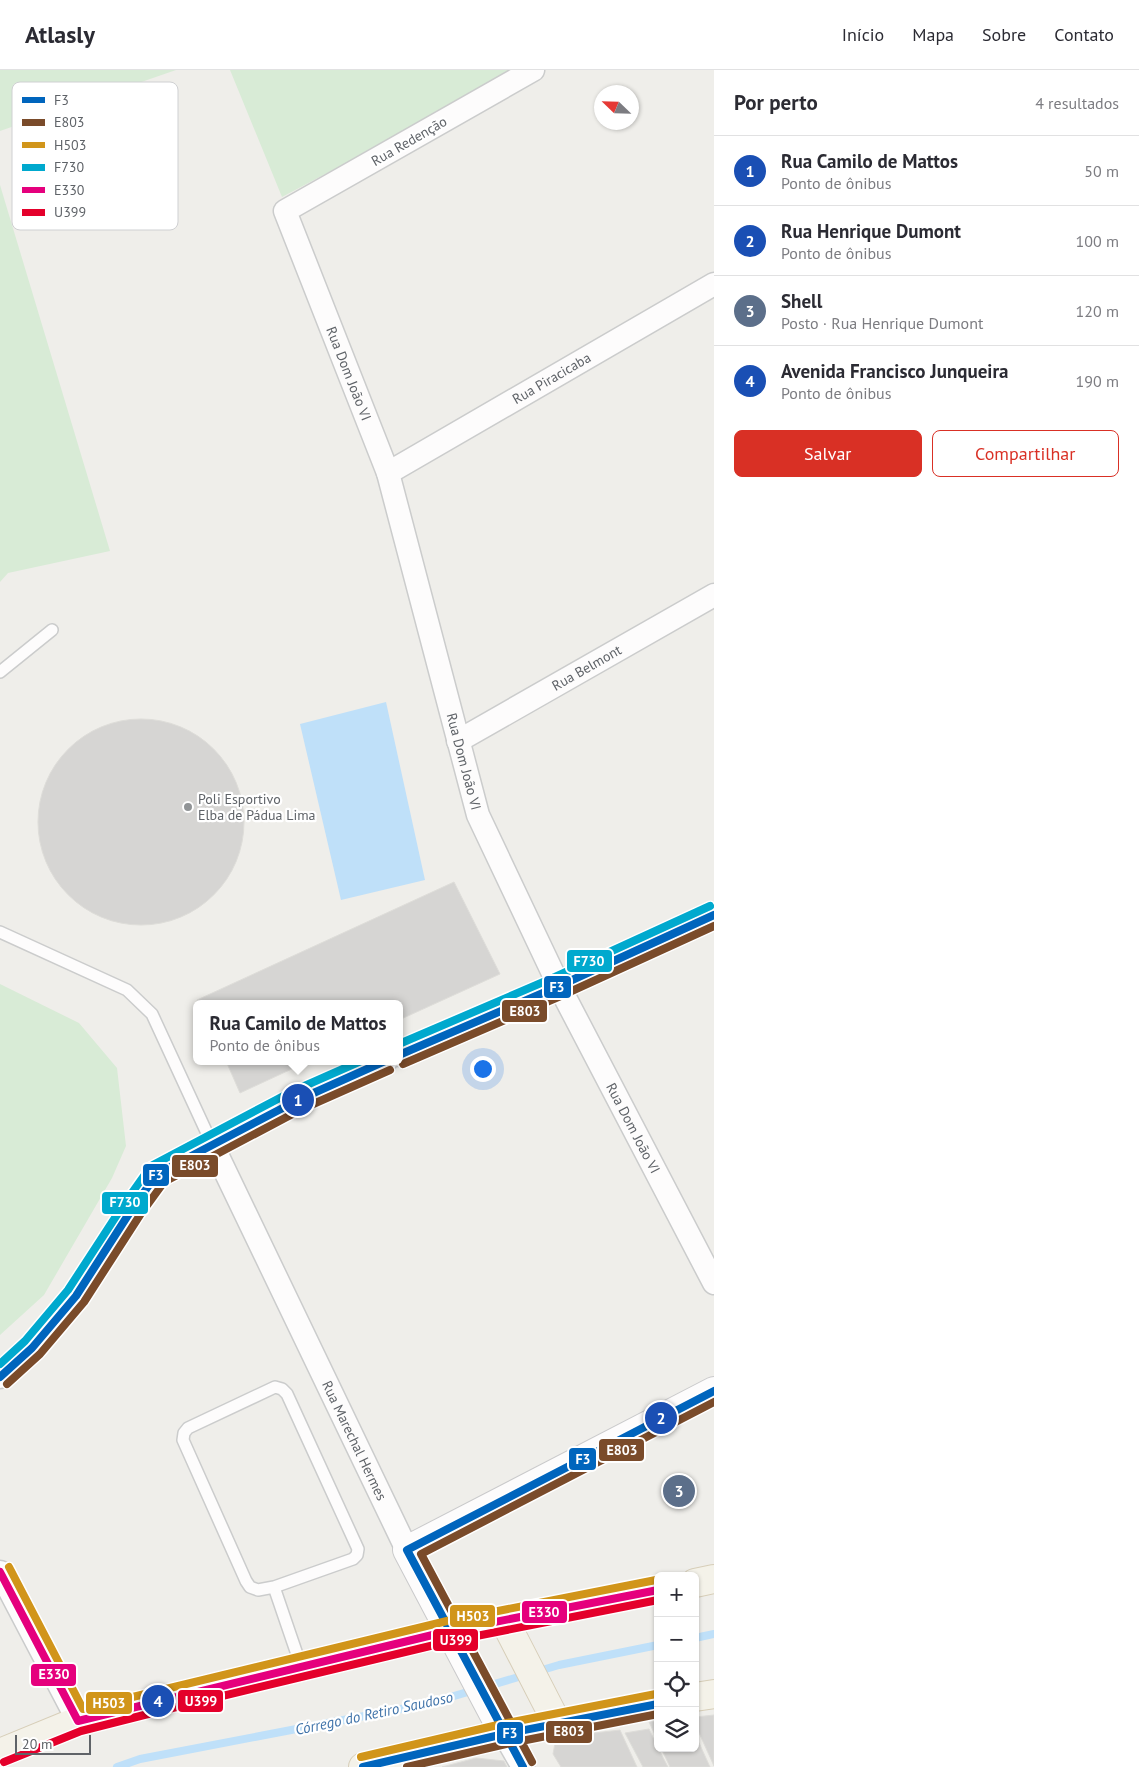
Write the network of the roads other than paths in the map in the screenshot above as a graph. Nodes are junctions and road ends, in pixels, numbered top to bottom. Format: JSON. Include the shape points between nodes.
{"nodes":[{"id":1,"x":533,"y":70,"type":"edge"},
{"id":2,"x":285,"y":211,"type":"joint"},
{"id":3,"x":714,"y":284,"type":"edge"},
{"id":4,"x":388,"y":473,"type":"junction"},
{"id":5,"x":714,"y":596,"type":"edge"},
{"id":6,"x":52,"y":630,"type":"dead end"},
{"id":7,"x":0,"y":672,"type":"edge"},
{"id":8,"x":458,"y":741,"type":"junction"},
{"id":9,"x":714,"y":915,"type":"edge"},
{"id":10,"x":0,"y":932,"type":"edge"},
{"id":11,"x":559,"y":986,"type":"junction"},
{"id":12,"x":403,"y":1054,"type":"edge"},
{"id":13,"x":377,"y":1065,"type":"edge"},
{"id":14,"x":212,"y":1144,"type":"junction"},
{"id":15,"x":714,"y":1283,"type":"edge"},
{"id":16,"x":0,"y":1377,"type":"edge"},
{"id":17,"x":714,"y":1391,"type":"edge"},
{"id":18,"x":406,"y":1550,"type":"junction"},
{"id":19,"x":0,"y":1572,"type":"edge"},
{"id":20,"x":714,"y":1579,"type":"edge"},
{"id":21,"x":699,"y":1582,"type":"edge"},
{"id":22,"x":274,"y":1587,"type":"junction"},
{"id":23,"x":654,"y":1591,"type":"edge"},
{"id":24,"x":449,"y":1631,"type":"junction"},
{"id":25,"x":510,"y":1631,"type":"junction"},
{"id":26,"x":301,"y":1666,"type":"junction"},
{"id":27,"x":714,"y":1694,"type":"edge"},
{"id":28,"x":699,"y":1696,"type":"edge"},
{"id":29,"x":654,"y":1705,"type":"edge"},
{"id":30,"x":78,"y":1721,"type":"junction"},
{"id":31,"x":557,"y":1723,"type":"junction"},
{"id":32,"x":504,"y":1734,"type":"junction"},
{"id":33,"x":0,"y":1753,"type":"edge"},
{"id":34,"x":363,"y":1767,"type":"edge"},
{"id":35,"x":523,"y":1767,"type":"edge"}],
"edges":[{"from":1,"to":2,"type":"street","name":"Rua Redenção"},
{"from":2,"to":4,"type":"street","name":"Rua Dom João VI"},
{"from":3,"to":4,"type":"street","name":"Rua Piracicaba"},
{"from":4,"to":8,"type":"street","name":"Rua Dom João VI"},
{"from":5,"to":8,"type":"street","name":"Rua Belmont"},
{"from":6,"to":7,"type":"lane"},
{"from":8,"to":11,"type":"street","name":"Rua Dom João VI","via":[[478,815]]},
{"from":9,"to":11,"type":"street"},
{"from":10,"to":14,"type":"lane","via":[[127,990],[139,1000],[152,1014]]},
{"from":11,"to":12,"type":"street"},
{"from":11,"to":15,"type":"street","name":"Rua Dom João VI"},
{"from":13,"to":14,"type":"street","via":[[298,1100]]},
{"from":14,"to":16,"type":"street","via":[[157,1174],[76,1296],[32,1348]]},
{"from":14,"to":18,"type":"street","name":"Rua Marechal Hermes"},
{"from":17,"to":18,"type":"street"},
{"from":18,"to":24,"type":"street","name":"Rua Marechal Hermes"},
{"from":19,"to":30,"type":"street"},
{"from":20,"to":21,"type":"main road"},
{"from":22,"to":22,"type":"lane","via":[[353,1559],[358,1549],[287,1394],[275,1387],[188,1428],[183,1440],[246,1582],[258,1590]]},
{"from":22,"to":26,"type":"lane"},
{"from":23,"to":25,"type":"main road"},
{"from":24,"to":25,"type":"main road"},
{"from":24,"to":26,"type":"main road"},
{"from":24,"to":32,"type":"street","name":"Rua Marechal Hermes"},
{"from":25,"to":31,"type":"main road"},
{"from":26,"to":30,"type":"main road"},
{"from":27,"to":28,"type":"main road"},
{"from":29,"to":31,"type":"main road"},
{"from":30,"to":33,"type":"main road"},
{"from":31,"to":32,"type":"main road"},
{"from":32,"to":34,"type":"main road"},
{"from":32,"to":35,"type":"street"}]}
